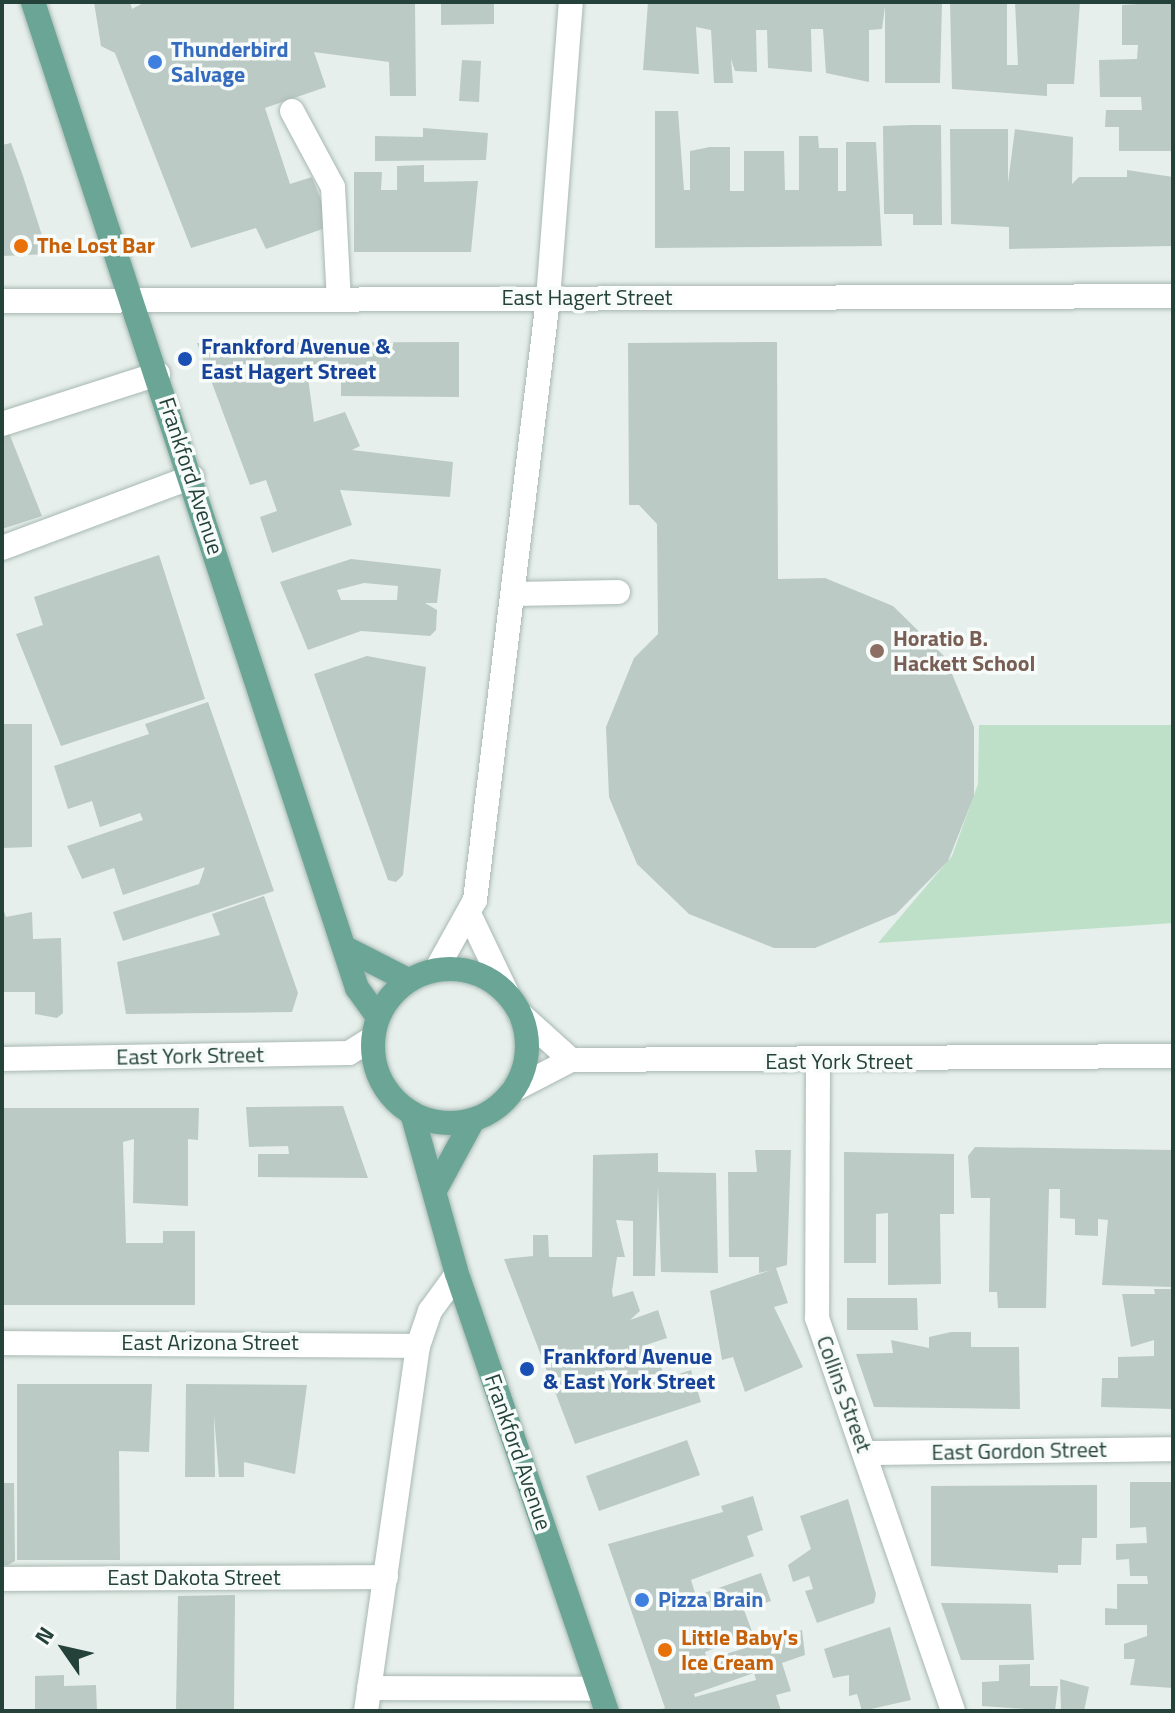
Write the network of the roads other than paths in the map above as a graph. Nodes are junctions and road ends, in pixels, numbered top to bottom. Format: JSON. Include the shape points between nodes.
{"nodes":[{"id":1,"x":33,"y":2,"type":"edge"},
{"id":2,"x":571,"y":2,"type":"edge"},
{"id":3,"x":292,"y":111,"type":"dead end"},
{"id":4,"x":1173,"y":296,"type":"edge"},
{"id":5,"x":548,"y":299,"type":"junction"},
{"id":6,"x":339,"y":300,"type":"junction"},
{"id":7,"x":2,"y":301,"type":"edge"},
{"id":8,"x":133,"y":301,"type":"junction"},
{"id":9,"x":158,"y":374,"type":"junction"},
{"id":10,"x":2,"y":424,"type":"edge"},
{"id":11,"x":192,"y":477,"type":"junction"},
{"id":12,"x":2,"y":548,"type":"edge"},
{"id":13,"x":618,"y":592,"type":"dead end"},
{"id":14,"x":514,"y":594,"type":"junction"},
{"id":15,"x":471,"y":918,"type":"junction"},
{"id":16,"x":349,"y":950,"type":"junction"},
{"id":17,"x":436,"y":970,"type":"junction"},
{"id":18,"x":408,"y":980,"type":"junction"},
{"id":19,"x":507,"y":993,"type":"junction"},
{"id":20,"x":520,"y":1014,"type":"junction"},
{"id":21,"x":376,"y":1027,"type":"junction"},
{"id":22,"x":1173,"y":1056,"type":"edge"},
{"id":23,"x":2,"y":1059,"type":"edge"},
{"id":24,"x":571,"y":1060,"type":"junction"},
{"id":25,"x":818,"y":1063,"type":"junction"},
{"id":26,"x":513,"y":1090,"type":"junction"},
{"id":27,"x":412,"y":1113,"type":"junction"},
{"id":28,"x":473,"y":1120,"type":"junction"},
{"id":29,"x":435,"y":1190,"type":"junction"},
{"id":30,"x":457,"y":1274,"type":"junction"},
{"id":31,"x":2,"y":1343,"type":"edge"},
{"id":32,"x":418,"y":1346,"type":"junction"},
{"id":33,"x":1173,"y":1449,"type":"edge"},
{"id":34,"x":866,"y":1453,"type":"junction"},
{"id":35,"x":386,"y":1577,"type":"junction"},
{"id":36,"x":2,"y":1579,"type":"edge"},
{"id":37,"x":367,"y":1700,"type":"edge"},
{"id":38,"x":603,"y":1700,"type":"edge"},
{"id":39,"x":953,"y":1711,"type":"edge"}],
"edges":[{"from":1,"to":8,"type":"main road","name":"Frankford Avenue"},
{"from":2,"to":5,"type":"street"},
{"from":3,"to":6,"type":"street","via":[[333,187]]},
{"from":4,"to":5,"type":"street","name":"East Hagert Street"},
{"from":5,"to":6,"type":"street","name":"East Hagert Street"},
{"from":5,"to":14,"type":"street"},
{"from":6,"to":8,"type":"street","name":"East Hagert Street"},
{"from":7,"to":8,"type":"street","name":"East Hagert Street"},
{"from":8,"to":9,"type":"main road","name":"Frankford Avenue"},
{"from":9,"to":10,"type":"street"},
{"from":9,"to":11,"type":"main road","name":"Frankford Avenue"},
{"from":11,"to":12,"type":"street"},
{"from":11,"to":16,"type":"main road","name":"Frankford Avenue"},
{"from":13,"to":14,"type":"street"},
{"from":14,"to":15,"type":"street"},
{"from":15,"to":17,"type":"street"},
{"from":15,"to":19,"type":"street"},
{"from":16,"to":18,"type":"main road"},
{"from":16,"to":21,"type":"main road","name":"Frankford Avenue","via":[[357,988]]},
{"from":17,"to":18,"type":"main road"},
{"from":17,"to":19,"type":"main road","via":[[486,977]]},
{"from":18,"to":21,"type":"main road"},
{"from":19,"to":20,"type":"main road"},
{"from":20,"to":24,"type":"street"},
{"from":20,"to":26,"type":"main road","via":[[524,1066]]},
{"from":21,"to":23,"type":"street","name":"East York Street","via":[[349,1053]]},
{"from":21,"to":27,"type":"main road","via":[[389,1094]]},
{"from":22,"to":25,"type":"street","name":"East York Street"},
{"from":24,"to":25,"type":"street","name":"East York Street"},
{"from":24,"to":26,"type":"street","name":"East York Street"},
{"from":25,"to":34,"type":"street","name":"Collins Street","via":[[817,1318]]},
{"from":26,"to":28,"type":"main road"},
{"from":27,"to":28,"type":"main road","via":[[442,1122]]},
{"from":27,"to":29,"type":"main road","name":"Frankford Avenue"},
{"from":28,"to":29,"type":"main road"},
{"from":29,"to":30,"type":"main road","name":"Frankford Avenue"},
{"from":30,"to":32,"type":"street","via":[[430,1311]]},
{"from":30,"to":38,"type":"main road","name":"Frankford Avenue"},
{"from":31,"to":32,"type":"street","name":"East Arizona Street"},
{"from":32,"to":35,"type":"street"},
{"from":33,"to":34,"type":"street","name":"East Gordon Street"},
{"from":34,"to":39,"type":"street","name":"Collins Street"},
{"from":35,"to":36,"type":"street","name":"East Dakota Street"},
{"from":35,"to":37,"type":"street"},
{"from":37,"to":38,"type":"street"}]}
